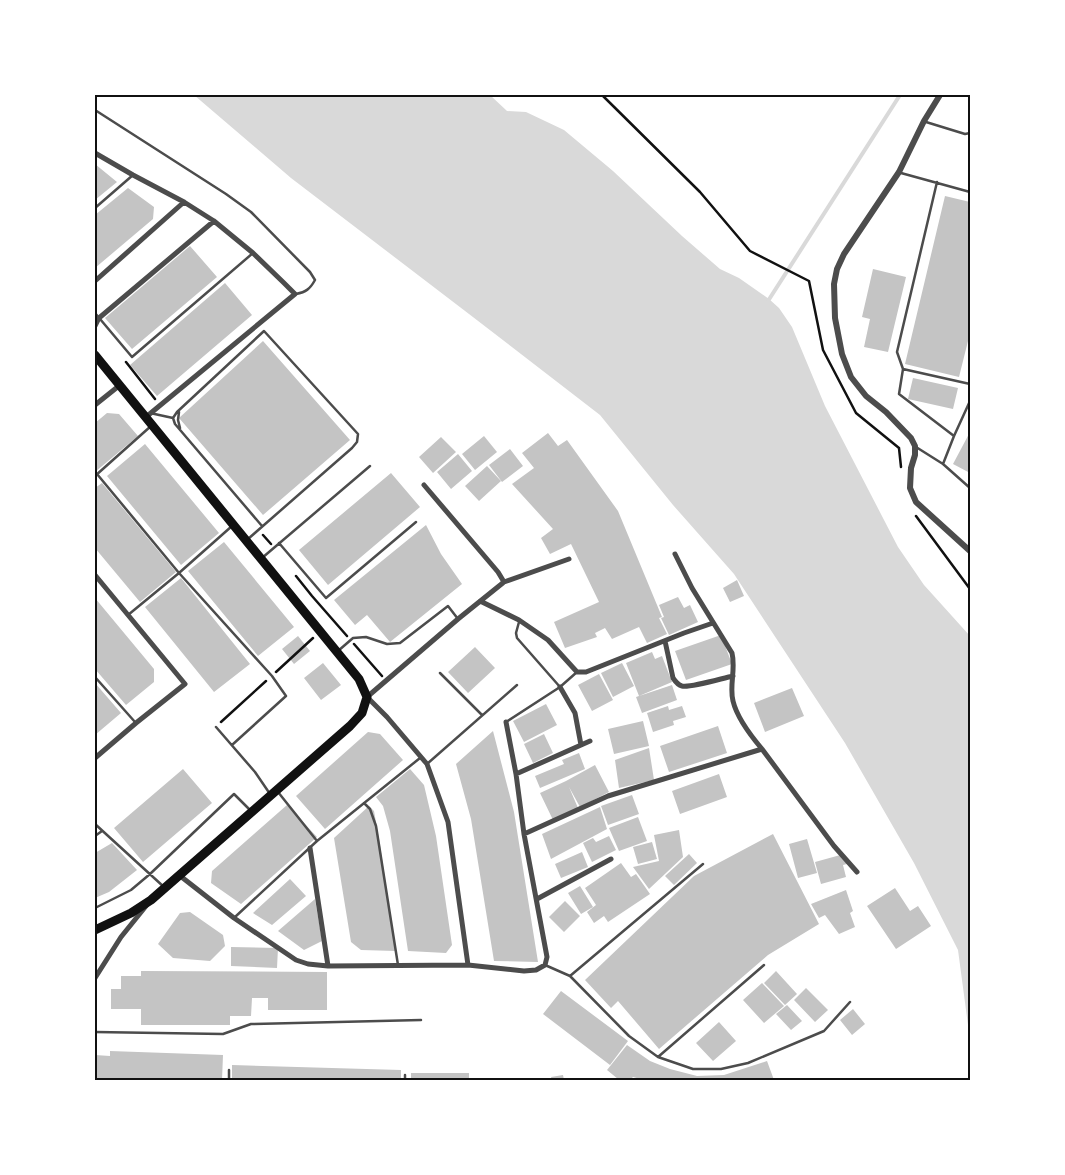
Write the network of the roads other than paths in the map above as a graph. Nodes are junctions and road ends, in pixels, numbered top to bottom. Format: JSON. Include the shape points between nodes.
{"nodes":[{"id":1,"x":940,"y":95,"type":"edge"},
{"id":2,"x":95,"y":110,"type":"edge"},
{"id":3,"x":924,"y":121,"type":"junction"},
{"id":4,"x":970,"y":134,"type":"edge"},
{"id":5,"x":95,"y":153,"type":"edge"},
{"id":6,"x":899,"y":172,"type":"junction"},
{"id":7,"x":132,"y":175,"type":"junction"},
{"id":8,"x":937,"y":182,"type":"junction"},
{"id":9,"x":970,"y":192,"type":"edge"},
{"id":10,"x":184,"y":202,"type":"junction"},
{"id":11,"x":95,"y":208,"type":"edge"},
{"id":12,"x":214,"y":221,"type":"junction"},
{"id":13,"x":253,"y":253,"type":"junction"},
{"id":14,"x":95,"y":281,"type":"edge"},
{"id":15,"x":295,"y":294,"type":"junction"},
{"id":16,"x":97,"y":316,"type":"edge"},
{"id":17,"x":95,"y":326,"type":"edge"},
{"id":18,"x":95,"y":355,"type":"edge"},
{"id":19,"x":903,"y":369,"type":"junction"},
{"id":20,"x":970,"y":384,"type":"edge"},
{"id":21,"x":120,"y":385,"type":"junction"},
{"id":22,"x":970,"y":401,"type":"edge"},
{"id":23,"x":95,"y":405,"type":"edge"},
{"id":24,"x":180,"y":410,"type":"junction"},
{"id":25,"x":148,"y":415,"type":"junction"},
{"id":26,"x":174,"y":418,"type":"junction"},
{"id":27,"x":152,"y":425,"type":"junction"},
{"id":28,"x":181,"y":431,"type":"junction"},
{"id":29,"x":954,"y":436,"type":"junction"},
{"id":30,"x":915,"y":446,"type":"junction"},
{"id":31,"x":943,"y":464,"type":"junction"},
{"id":32,"x":370,"y":466,"type":"dead end"},
{"id":33,"x":96,"y":475,"type":"edge"},
{"id":34,"x":424,"y":485,"type":"dead end"},
{"id":35,"x":970,"y":488,"type":"edge"},
{"id":36,"x":416,"y":522,"type":"dead end"},
{"id":37,"x":233,"y":525,"type":"junction"},
{"id":38,"x":262,"y":526,"type":"junction"},
{"id":39,"x":246,"y":541,"type":"junction"},
{"id":40,"x":279,"y":543,"type":"junction"},
{"id":41,"x":970,"y":551,"type":"edge"},
{"id":42,"x":675,"y":554,"type":"dead end"},
{"id":43,"x":261,"y":559,"type":"junction"},
{"id":44,"x":570,"y":559,"type":"dead end"},
{"id":45,"x":179,"y":573,"type":"junction"},
{"id":46,"x":95,"y":575,"type":"edge"},
{"id":47,"x":504,"y":582,"type":"junction"},
{"id":48,"x":480,"y":601,"type":"junction"},
{"id":49,"x":128,"y":615,"type":"junction"},
{"id":50,"x":458,"y":620,"type":"junction"},
{"id":51,"x":519,"y":620,"type":"junction"},
{"id":52,"x":713,"y":623,"type":"junction"},
{"id":53,"x":665,"y":641,"type":"junction"},
{"id":54,"x":337,"y":652,"type":"junction"},
{"id":55,"x":577,"y":672,"type":"junction"},
{"id":56,"x":440,"y":673,"type":"dead end"},
{"id":57,"x":733,"y":676,"type":"junction"},
{"id":58,"x":95,"y":677,"type":"edge"},
{"id":59,"x":517,"y":685,"type":"dead end"},
{"id":60,"x":560,"y":687,"type":"junction"},
{"id":61,"x":367,"y":697,"type":"junction"},
{"id":62,"x":482,"y":715,"type":"junction"},
{"id":63,"x":506,"y":722,"type":"joint"},
{"id":64,"x":136,"y":723,"type":"junction"},
{"id":65,"x":216,"y":727,"type":"dead end"},
{"id":66,"x":590,"y":741,"type":"dead end"},
{"id":67,"x":232,"y":745,"type":"junction"},
{"id":68,"x":581,"y":746,"type":"junction"},
{"id":69,"x":762,"y":749,"type":"junction"},
{"id":70,"x":421,"y":757,"type":"junction"},
{"id":71,"x":95,"y":758,"type":"edge"},
{"id":72,"x":427,"y":764,"type":"junction"},
{"id":73,"x":516,"y":774,"type":"junction"},
{"id":74,"x":274,"y":793,"type":"junction"},
{"id":75,"x":364,"y":803,"type":"junction"},
{"id":76,"x":252,"y":812,"type":"junction"},
{"id":77,"x":95,"y":824,"type":"edge"},
{"id":78,"x":102,"y":830,"type":"junction"},
{"id":79,"x":524,"y":834,"type":"junction"},
{"id":80,"x":95,"y":836,"type":"edge"},
{"id":81,"x":317,"y":841,"type":"junction"},
{"id":82,"x":310,"y":848,"type":"junction"},
{"id":83,"x":611,"y":859,"type":"dead end"},
{"id":84,"x":703,"y":864,"type":"dead end"},
{"id":85,"x":857,"y":872,"type":"dead end"},
{"id":86,"x":150,"y":874,"type":"junction"},
{"id":87,"x":179,"y":875,"type":"junction"},
{"id":88,"x":165,"y":887,"type":"junction"},
{"id":89,"x":537,"y":899,"type":"junction"},
{"id":90,"x":151,"y":900,"type":"junction"},
{"id":91,"x":95,"y":908,"type":"edge"},
{"id":92,"x":234,"y":918,"type":"junction"},
{"id":93,"x":95,"y":930,"type":"edge"},
{"id":94,"x":398,"y":965,"type":"junction"},
{"id":95,"x":468,"y":965,"type":"junction"},
{"id":96,"x":545,"y":965,"type":"junction"},
{"id":97,"x":764,"y":965,"type":"dead end"},
{"id":98,"x":328,"y":966,"type":"junction"},
{"id":99,"x":570,"y":976,"type":"junction"},
{"id":100,"x":95,"y":978,"type":"edge"},
{"id":101,"x":850,"y":1002,"type":"dead end"},
{"id":102,"x":421,"y":1020,"type":"dead end"},
{"id":103,"x":95,"y":1032,"type":"edge"},
{"id":104,"x":658,"y":1057,"type":"junction"},
{"id":105,"x":229,"y":1070,"type":"dead end"},
{"id":106,"x":406,"y":1075,"type":"dead end"},
{"id":107,"x":229,"y":1080,"type":"edge"},
{"id":108,"x":405,"y":1080,"type":"edge"}],
"edges":[{"from":1,"to":3,"type":"street"},
{"from":2,"to":15,"type":"lane","via":[[251,212],[315,280],[305,292]]},
{"from":3,"to":4,"type":"lane"},
{"from":3,"to":6,"type":"street"},
{"from":5,"to":7,"type":"street"},
{"from":6,"to":8,"type":"lane"},
{"from":6,"to":30,"type":"street","via":[[837,269],[834,318],[851,377]]},
{"from":7,"to":10,"type":"street"},
{"from":7,"to":11,"type":"lane"},
{"from":8,"to":9,"type":"lane"},
{"from":8,"to":19,"type":"lane","via":[[897,352]]},
{"from":10,"to":12,"type":"street"},
{"from":10,"to":14,"type":"street"},
{"from":12,"to":13,"type":"street"},
{"from":12,"to":16,"type":"street"},
{"from":13,"to":15,"type":"street"},
{"from":13,"to":16,"type":"lane","via":[[132,357]]},
{"from":15,"to":25,"type":"street"},
{"from":16,"to":17,"type":"street"},
{"from":18,"to":21,"type":"highway"},
{"from":19,"to":20,"type":"lane"},
{"from":19,"to":29,"type":"lane","via":[[898,394]]},
{"from":21,"to":23,"type":"street"},
{"from":21,"to":25,"type":"highway"},
{"from":22,"to":29,"type":"lane"},
{"from":24,"to":26,"type":"lane"},
{"from":24,"to":28,"type":"lane"},
{"from":24,"to":38,"type":"lane","via":[[264,331],[358,434],[352,448]]},
{"from":25,"to":26,"type":"lane"},
{"from":25,"to":27,"type":"highway"},
{"from":26,"to":28,"type":"lane"},
{"from":27,"to":33,"type":"lane"},
{"from":27,"to":37,"type":"highway"},
{"from":28,"to":38,"type":"lane"},
{"from":29,"to":31,"type":"lane"},
{"from":30,"to":31,"type":"lane"},
{"from":30,"to":41,"type":"street","via":[[910,488],[916,502]]},
{"from":31,"to":35,"type":"lane"},
{"from":32,"to":40,"type":"lane"},
{"from":33,"to":45,"type":"lane"},
{"from":34,"to":47,"type":"street"},
{"from":36,"to":40,"type":"lane","via":[[326,598]]},
{"from":37,"to":39,"type":"highway"},
{"from":37,"to":45,"type":"lane"},
{"from":38,"to":39,"type":"lane"},
{"from":39,"to":43,"type":"highway"},
{"from":40,"to":43,"type":"lane"},
{"from":42,"to":52,"type":"street"},
{"from":43,"to":54,"type":"highway"},
{"from":44,"to":47,"type":"street"},
{"from":45,"to":49,"type":"lane"},
{"from":45,"to":67,"type":"lane","via":[[272,676],[286,696]]},
{"from":46,"to":49,"type":"street"},
{"from":47,"to":48,"type":"street"},
{"from":48,"to":50,"type":"street"},
{"from":48,"to":51,"type":"street"},
{"from":49,"to":64,"type":"street","via":[[185,684]]},
{"from":50,"to":54,"type":"lane","via":[[448,606],[400,643],[353,638]]},
{"from":50,"to":61,"type":"street"},
{"from":51,"to":55,"type":"street","via":[[548,640]]},
{"from":51,"to":60,"type":"lane","via":[[517,638]]},
{"from":52,"to":53,"type":"street"},
{"from":52,"to":57,"type":"street","via":[[732,653]]},
{"from":53,"to":55,"type":"street","via":[[586,672]]},
{"from":53,"to":57,"type":"street","via":[[676,683],[691,686]]},
{"from":54,"to":61,"type":"highway","via":[[359,679]]},
{"from":55,"to":60,"type":"lane"},
{"from":56,"to":62,"type":"lane"},
{"from":57,"to":69,"type":"street","via":[[733,701]]},
{"from":58,"to":64,"type":"lane"},
{"from":59,"to":62,"type":"lane"},
{"from":60,"to":63,"type":"lane"},
{"from":60,"to":68,"type":"street","via":[[576,713]]},
{"from":61,"to":70,"type":"street"},
{"from":61,"to":74,"type":"highway","via":[[362,712],[350,726]]},
{"from":62,"to":72,"type":"lane"},
{"from":63,"to":73,"type":"street"},
{"from":64,"to":71,"type":"street"},
{"from":65,"to":67,"type":"lane"},
{"from":66,"to":68,"type":"street"},
{"from":67,"to":74,"type":"lane"},
{"from":68,"to":73,"type":"street"},
{"from":69,"to":79,"type":"street","via":[[608,796]]},
{"from":69,"to":85,"type":"street"},
{"from":70,"to":72,"type":"street"},
{"from":70,"to":75,"type":"lane"},
{"from":72,"to":95,"type":"street","via":[[448,822]]},
{"from":73,"to":79,"type":"street"},
{"from":74,"to":76,"type":"highway"},
{"from":74,"to":81,"type":"lane"},
{"from":75,"to":81,"type":"lane"},
{"from":75,"to":94,"type":"lane","via":[[370,809],[376,826]]},
{"from":76,"to":86,"type":"lane","via":[[234,794]]},
{"from":76,"to":87,"type":"highway"},
{"from":77,"to":78,"type":"lane"},
{"from":78,"to":80,"type":"lane"},
{"from":78,"to":86,"type":"lane"},
{"from":79,"to":89,"type":"street"},
{"from":81,"to":82,"type":"lane"},
{"from":82,"to":92,"type":"lane"},
{"from":82,"to":98,"type":"street"},
{"from":83,"to":89,"type":"street"},
{"from":84,"to":99,"type":"lane"},
{"from":86,"to":88,"type":"lane"},
{"from":86,"to":91,"type":"lane","via":[[131,890]]},
{"from":87,"to":88,"type":"highway"},
{"from":87,"to":92,"type":"street"},
{"from":88,"to":90,"type":"highway"},
{"from":89,"to":96,"type":"street","via":[[547,957]]},
{"from":90,"to":93,"type":"highway"},
{"from":90,"to":100,"type":"street","via":[[121,937]]},
{"from":92,"to":98,"type":"street","via":[[296,960]]},
{"from":94,"to":95,"type":"street"},
{"from":94,"to":98,"type":"street"},
{"from":95,"to":96,"type":"street","via":[[524,971]]},
{"from":96,"to":99,"type":"lane"},
{"from":97,"to":104,"type":"lane"},
{"from":99,"to":104,"type":"lane","via":[[629,1036]]},
{"from":101,"to":104,"type":"lane","via":[[824,1031],[748,1063],[721,1069],[693,1068]]},
{"from":102,"to":103,"type":"lane","via":[[251,1024],[223,1034]]},
{"from":105,"to":107,"type":"lane"},
{"from":106,"to":108,"type":"lane"}]}
